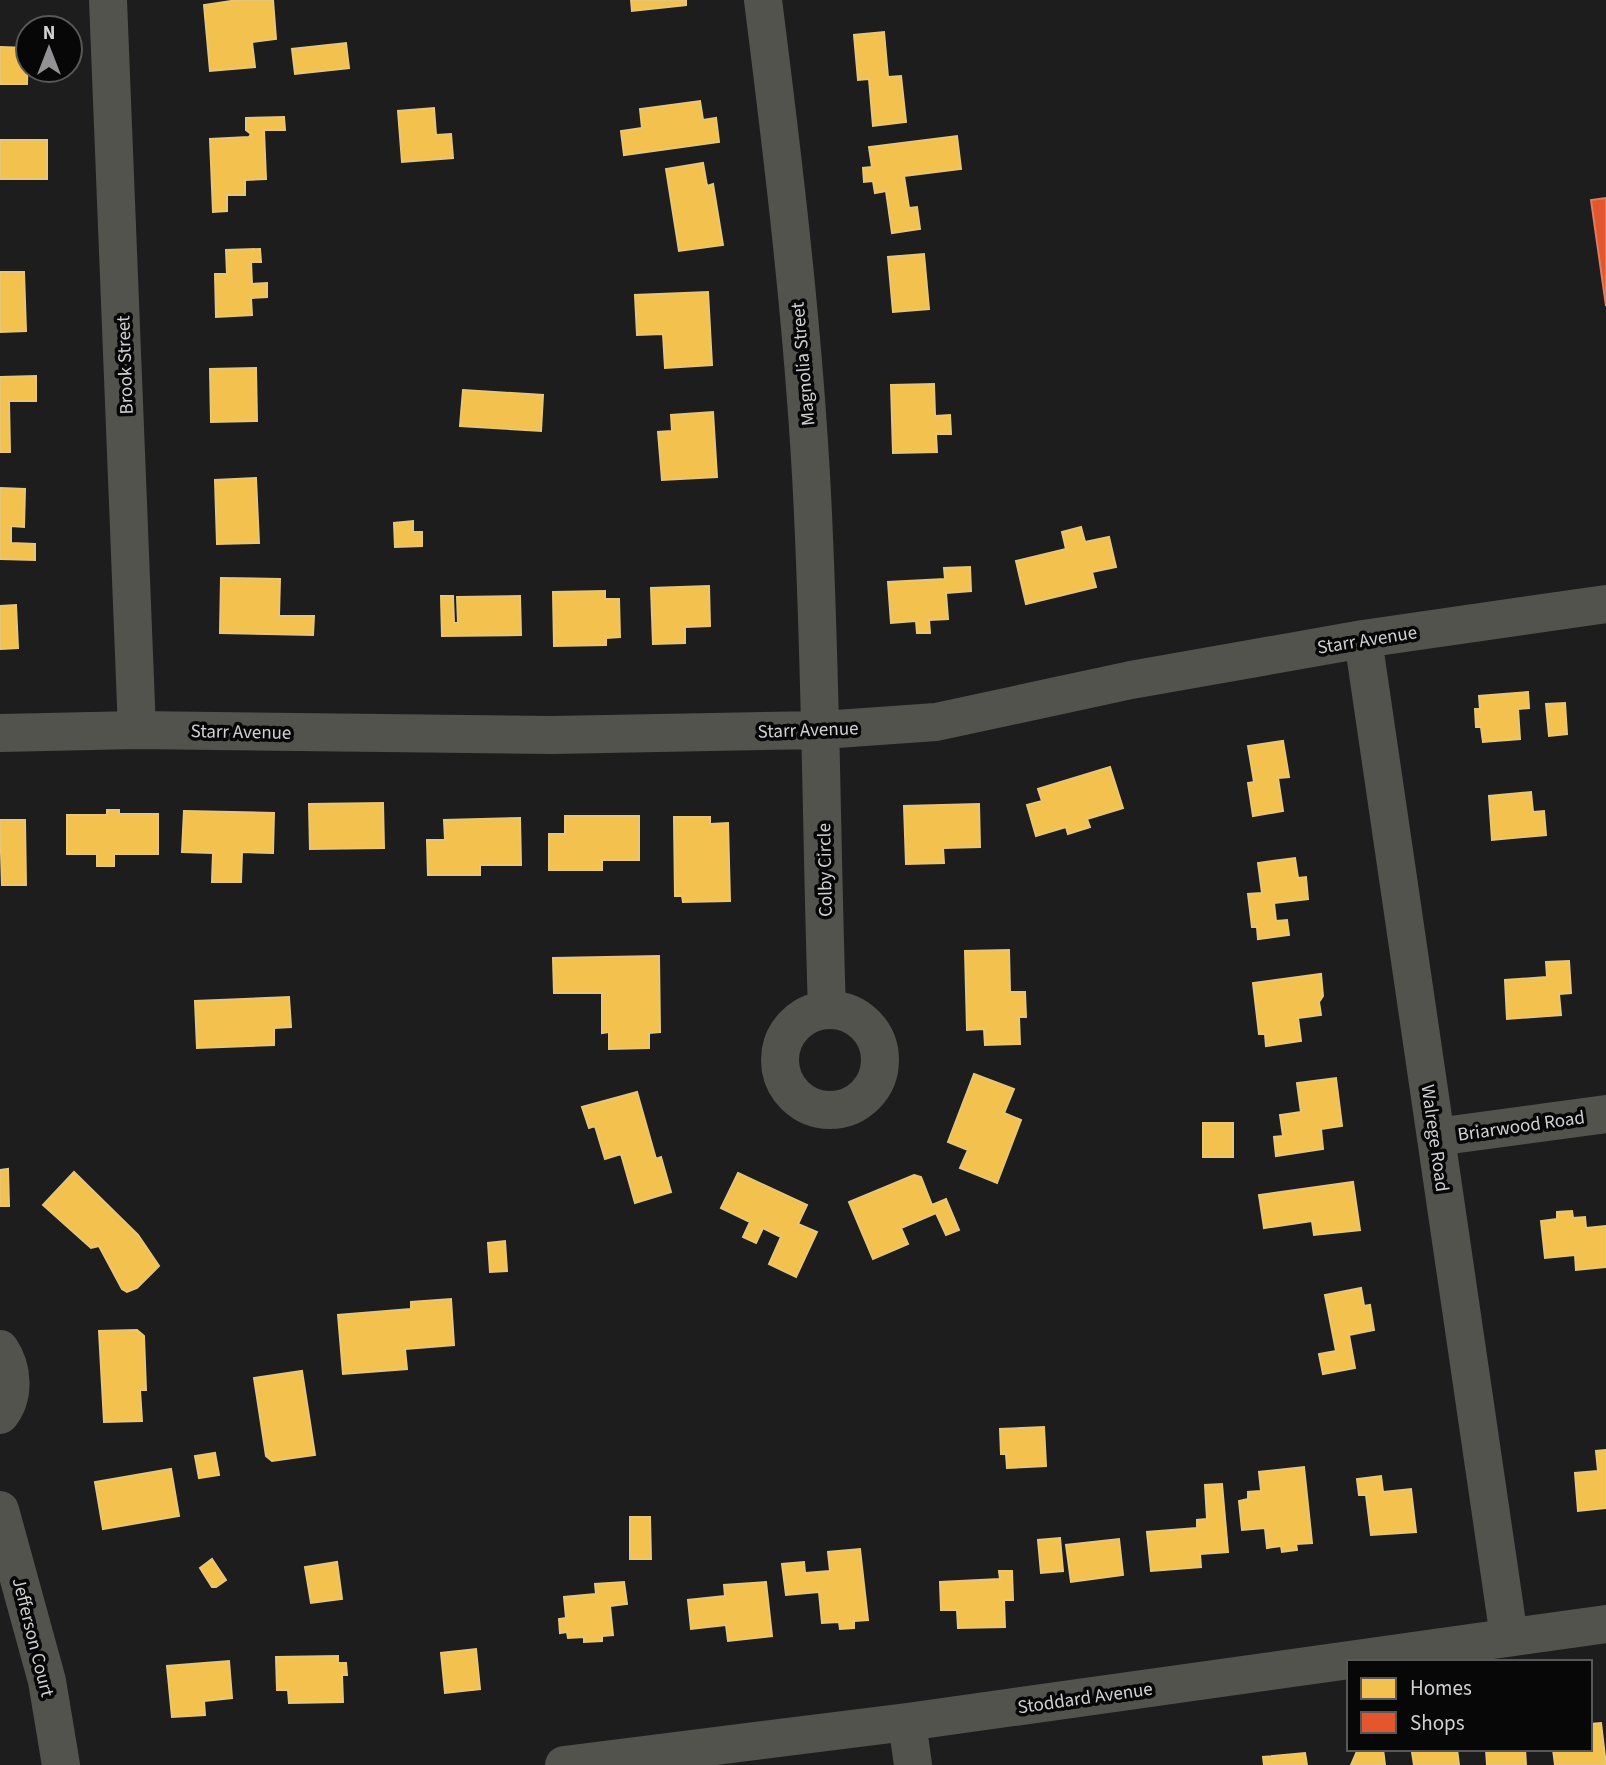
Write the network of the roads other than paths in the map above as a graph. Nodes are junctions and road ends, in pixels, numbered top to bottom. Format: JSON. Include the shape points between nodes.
{"nodes":[{"id":1,"x":108,"y":0,"type":"edge"},
{"id":2,"x":764,"y":0,"type":"edge"},
{"id":3,"x":1606,"y":604,"type":"edge"},
{"id":4,"x":1363,"y":639,"type":"junction"},
{"id":5,"x":137,"y":730,"type":"junction"},
{"id":6,"x":822,"y":730,"type":"junction"},
{"id":7,"x":0,"y":733,"type":"edge"},
{"id":8,"x":827,"y":1010,"type":"dead end"},
{"id":9,"x":1606,"y":1114,"type":"edge"},
{"id":10,"x":1436,"y":1137,"type":"junction"},
{"id":11,"x":0,"y":1349,"type":"edge"},
{"id":12,"x":0,"y":1415,"type":"edge"},
{"id":13,"x":0,"y":1510,"type":"edge"},
{"id":14,"x":1606,"y":1624,"type":"edge"},
{"id":15,"x":1509,"y":1637,"type":"junction"},
{"id":16,"x":907,"y":1722,"type":"junction"},
{"id":17,"x":61,"y":1765,"type":"edge"},
{"id":18,"x":564,"y":1765,"type":"edge"},
{"id":19,"x":913,"y":1765,"type":"edge"}],
"edges":[{"from":1,"to":5,"type":"street","name":"Brook Street"},
{"from":2,"to":6,"type":"street","name":"Magnolia Street","via":[[788,201],[808,445]]},
{"from":3,"to":4,"type":"street","name":"Starr Avenue"},
{"from":4,"to":6,"type":"street","name":"Starr Avenue","via":[[1131,680],[936,722]]},
{"from":4,"to":10,"type":"street","name":"Walrege Road"},
{"from":5,"to":6,"type":"street","name":"Starr Avenue","via":[[552,735]]},
{"from":5,"to":7,"type":"street","name":"Starr Avenue"},
{"from":6,"to":8,"type":"street","name":"Colby Circle"},
{"from":9,"to":10,"type":"street","name":"Briarwood Road"},
{"from":10,"to":15,"type":"street","name":"Walrege Road"},
{"from":11,"to":12,"type":"street","via":[[11,1375],[10,1394]]},
{"from":13,"to":17,"type":"street","name":"Jefferson Court","via":[[47,1681]]},
{"from":14,"to":15,"type":"street","name":"Stoddard Avenue"},
{"from":15,"to":16,"type":"street","name":"Stoddard Avenue"},
{"from":16,"to":18,"type":"street","name":"Stoddard Avenue"},
{"from":16,"to":19,"type":"street"}]}
